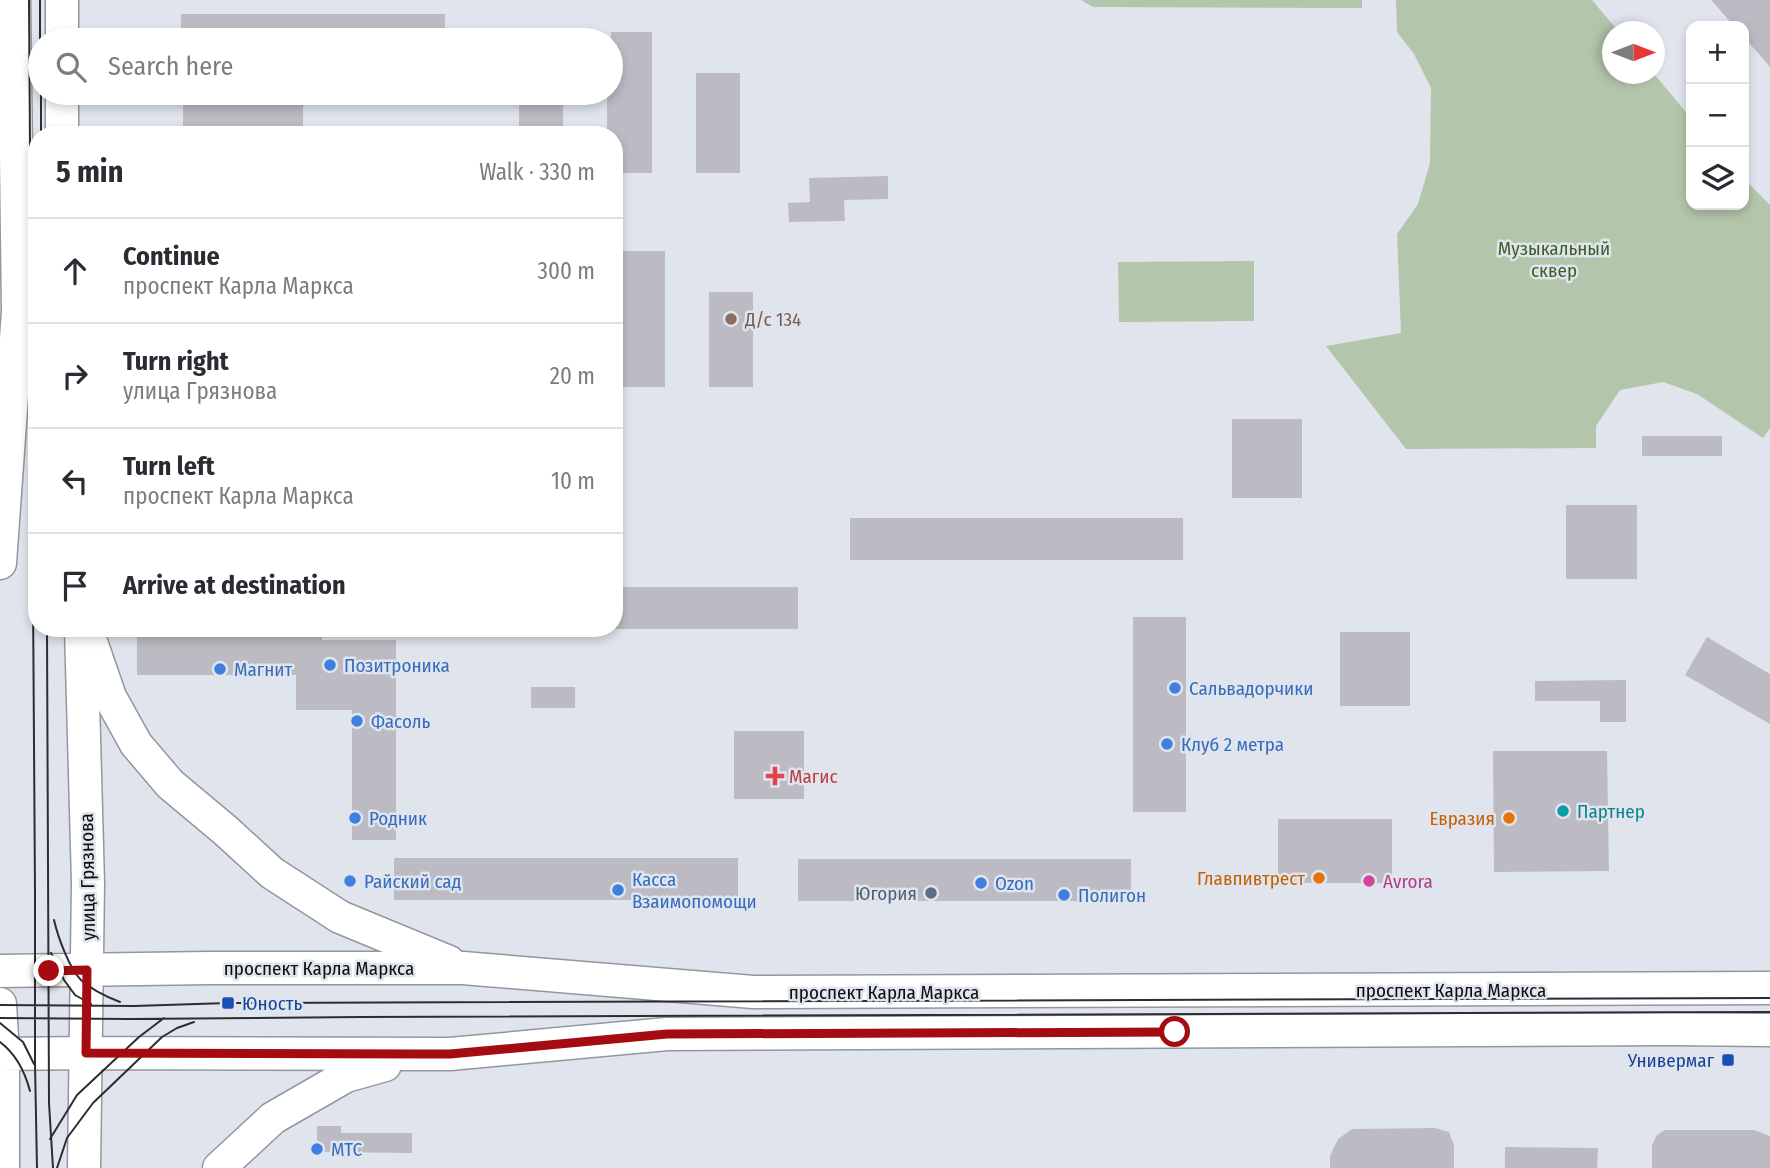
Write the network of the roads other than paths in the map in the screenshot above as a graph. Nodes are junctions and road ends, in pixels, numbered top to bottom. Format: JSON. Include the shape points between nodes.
{"nodes":[{"id":1,"x":14,"y":0,"type":"edge"},
{"id":2,"x":62,"y":0,"type":"edge"},
{"id":3,"x":62,"y":28,"type":"edge"},
{"id":4,"x":62,"y":105,"type":"edge"},
{"id":5,"x":62,"y":126,"type":"edge"},
{"id":6,"x":0,"y":563,"type":"edge"},
{"id":7,"x":80,"y":637,"type":"edge"},
{"id":8,"x":90,"y":637,"type":"edge"},
{"id":9,"x":463,"y":968,"type":"junction"},
{"id":10,"x":87,"y":970,"type":"junction"},
{"id":11,"x":0,"y":971,"type":"edge"},
{"id":12,"x":1770,"y":988,"type":"edge"},
{"id":13,"x":0,"y":1003,"type":"edge"},
{"id":14,"x":1770,"y":1030,"type":"edge"},
{"id":15,"x":86,"y":1053,"type":"junction"},
{"id":16,"x":2,"y":1054,"type":"edge"},
{"id":17,"x":423,"y":1054,"type":"junction"},
{"id":18,"x":3,"y":1168,"type":"edge"},
{"id":19,"x":84,"y":1168,"type":"edge"},
{"id":20,"x":219,"y":1168,"type":"edge"}],
"edges":[{"from":1,"to":6,"type":"main road","via":[[18,311]]},
{"from":2,"to":3,"type":"main road"},
{"from":4,"to":5,"type":"main road"},
{"from":7,"to":10,"type":"main road","name":"улица Грязнова"},
{"from":8,"to":9,"type":"main road","via":[[110,697],[136,744],[170,784],[272,873],[340,917]]},
{"from":9,"to":10,"type":"main road","name":"проспект Карла Маркса"},
{"from":9,"to":12,"type":"main road","name":"проспект Карла Маркса","via":[[753,992]]},
{"from":10,"to":11,"type":"main road","name":"проспект Карла Маркса"},
{"from":10,"to":15,"type":"main road","name":"улица Грязнова"},
{"from":13,"to":16,"type":"main road"},
{"from":14,"to":17,"type":"main road","name":"проспект Карла Маркса","via":[[667,1034]]},
{"from":15,"to":16,"type":"main road","name":"проспект Карла Маркса"},
{"from":15,"to":17,"type":"main road","name":"проспект Карла Маркса"},
{"from":15,"to":19,"type":"main road","name":"улица Грязнова"},
{"from":16,"to":18,"type":"main road"},
{"from":17,"to":20,"type":"main road","via":[[346,1076],[273,1118]]}]}
